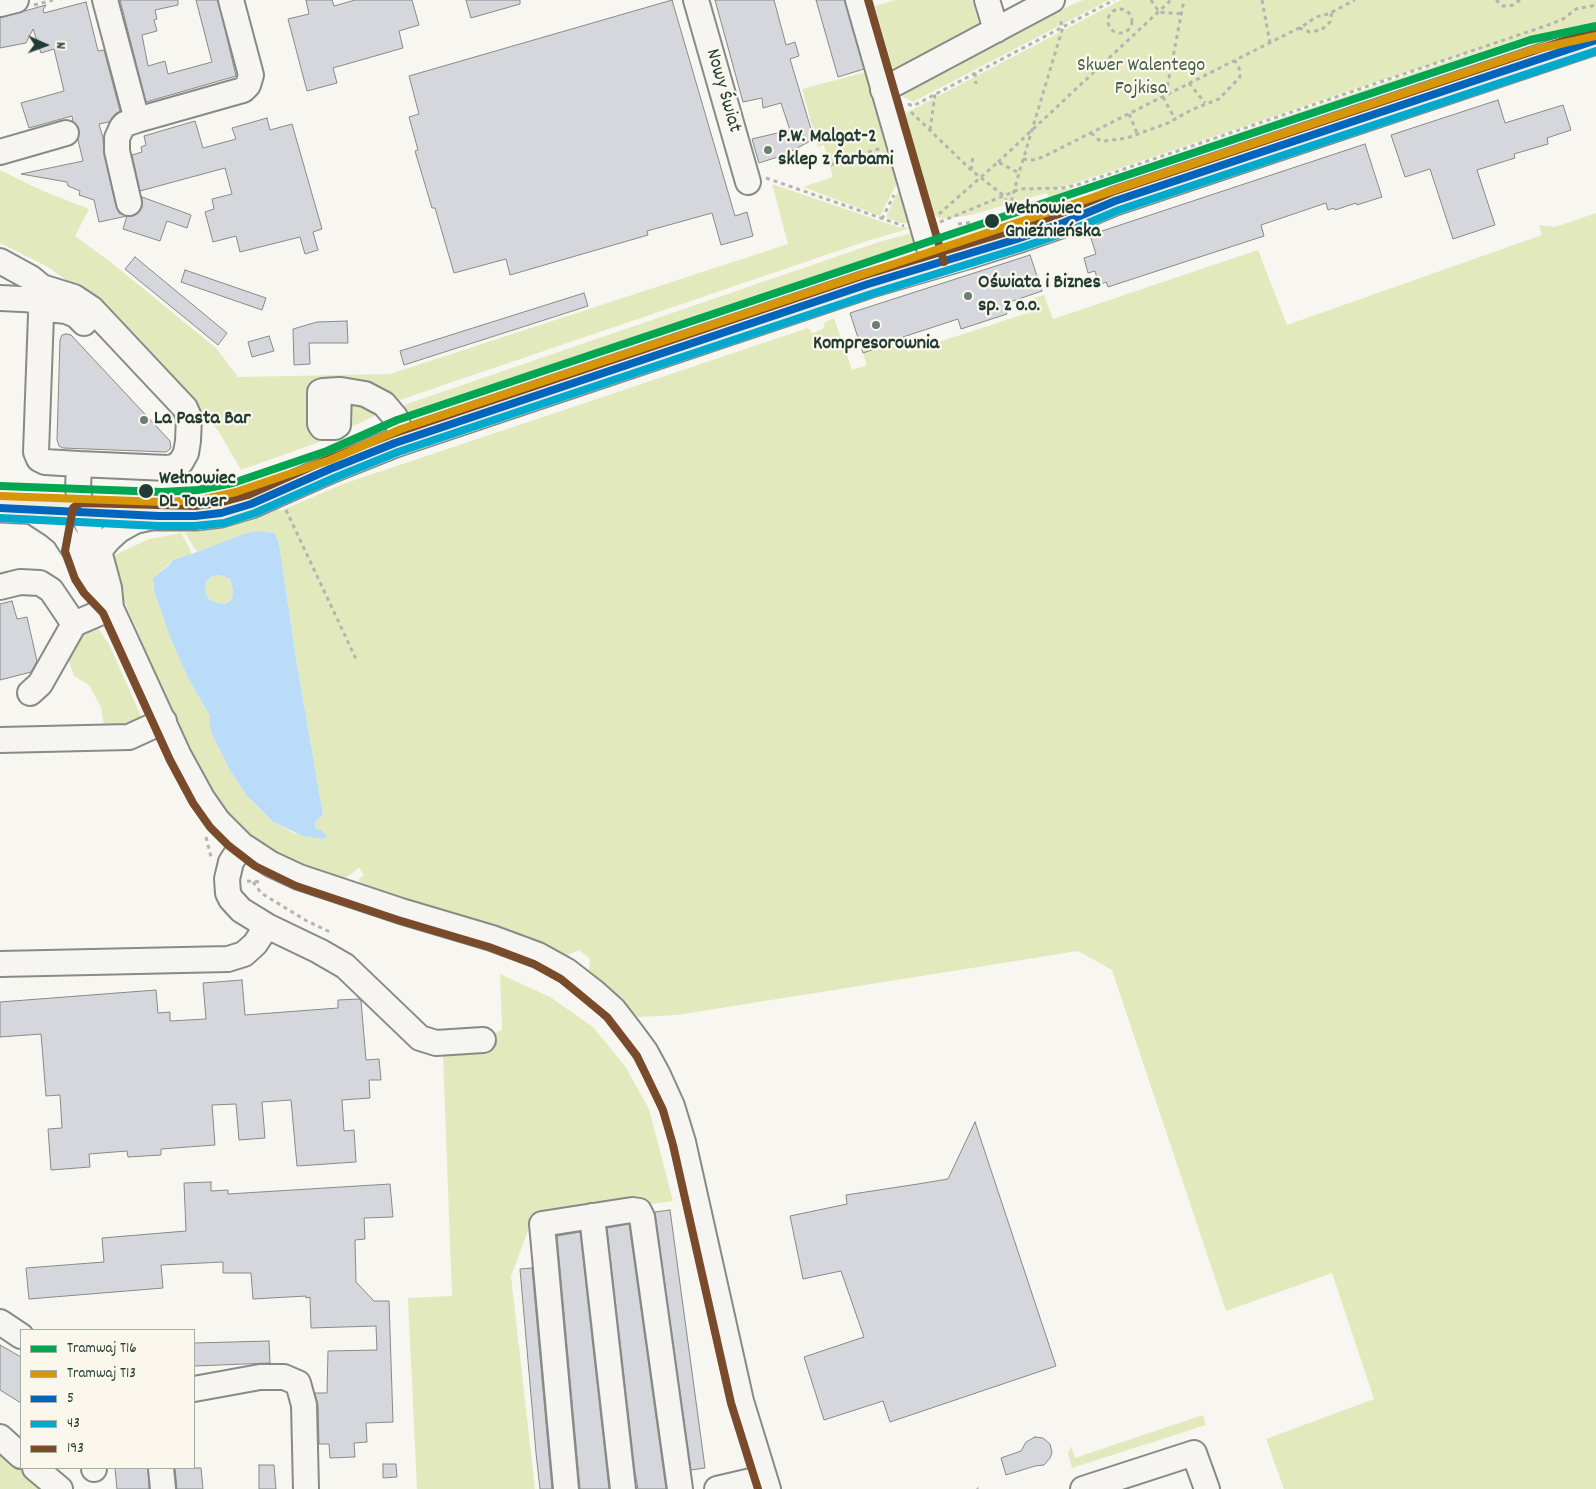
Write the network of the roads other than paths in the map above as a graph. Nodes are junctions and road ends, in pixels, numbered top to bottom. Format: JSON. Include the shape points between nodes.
{"nodes":[{"id":1,"x":16,"y":0,"type":"edge"},
{"id":2,"x":105,"y":0,"type":"edge"},
{"id":3,"x":231,"y":0,"type":"edge"},
{"id":4,"x":696,"y":0,"type":"edge"},
{"id":5,"x":858,"y":0,"type":"edge"},
{"id":6,"x":987,"y":0,"type":"edge"},
{"id":7,"x":1052,"y":0,"type":"edge"},
{"id":8,"x":0,"y":4,"type":"edge"},
{"id":9,"x":996,"y":30,"type":"junction"},
{"id":10,"x":1596,"y":40,"type":"edge"},
{"id":11,"x":883,"y":90,"type":"junction"},
{"id":12,"x":137,"y":120,"type":"junction"},
{"id":13,"x":66,"y":133,"type":"dead end"},
{"id":14,"x":0,"y":152,"type":"edge"},
{"id":15,"x":748,"y":182,"type":"road end"},
{"id":16,"x":129,"y":203,"type":"dead end"},
{"id":17,"x":0,"y":261,"type":"edge"},
{"id":18,"x":934,"y":265,"type":"junction"},
{"id":19,"x":0,"y":298,"type":"edge"},
{"id":20,"x":41,"y":298,"type":"junction"},
{"id":21,"x":84,"y":324,"type":"dead end"},
{"id":22,"x":339,"y":390,"type":"dead end"},
{"id":23,"x":404,"y":440,"type":"junction"},
{"id":24,"x":79,"y":464,"type":"junction"},
{"id":25,"x":0,"y":508,"type":"edge"},
{"id":26,"x":30,"y":510,"type":"junction"},
{"id":27,"x":82,"y":513,"type":"junction"},
{"id":28,"x":158,"y":516,"type":"junction"},
{"id":29,"x":75,"y":551,"type":"junction"},
{"id":30,"x":99,"y":551,"type":"junction"},
{"id":31,"x":0,"y":587,"type":"edge"},
{"id":32,"x":111,"y":608,"type":"junction"},
{"id":33,"x":74,"y":624,"type":"junction"},
{"id":34,"x":30,"y":693,"type":"dead end"},
{"id":35,"x":164,"y":721,"type":"junction"},
{"id":36,"x":0,"y":740,"type":"edge"},
{"id":37,"x":242,"y":845,"type":"junction"},
{"id":38,"x":267,"y":926,"type":"junction"},
{"id":39,"x":0,"y":964,"type":"edge"},
{"id":40,"x":482,"y":1040,"type":"dead end"},
{"id":41,"x":592,"y":1216,"type":"junction"},
{"id":42,"x":0,"y":1322,"type":"edge"},
{"id":43,"x":20,"y":1335,"type":"edge"},
{"id":44,"x":195,"y":1389,"type":"edge"},
{"id":45,"x":0,"y":1437,"type":"edge"},
{"id":46,"x":20,"y":1455,"type":"edge"},
{"id":47,"x":36,"y":1469,"type":"edge"},
{"id":48,"x":161,"y":1469,"type":"edge"},
{"id":49,"x":766,"y":1484,"type":"edge"},
{"id":50,"x":60,"y":1489,"type":"edge"},
{"id":51,"x":163,"y":1489,"type":"edge"},
{"id":52,"x":306,"y":1489,"type":"edge"},
{"id":53,"x":566,"y":1489,"type":"edge"},
{"id":54,"x":623,"y":1489,"type":"edge"},
{"id":55,"x":680,"y":1489,"type":"edge"},
{"id":56,"x":717,"y":1489,"type":"edge"},
{"id":57,"x":1083,"y":1489,"type":"edge"},
{"id":58,"x":1207,"y":1489,"type":"edge"}],
"edges":[{"from":1,"to":8,"type":"street"},
{"from":2,"to":12,"type":"street"},
{"from":3,"to":12,"type":"street","via":[[251,75],[246,88]]},
{"from":4,"to":15,"type":"street","name":"Nowy Świat"},
{"from":5,"to":11,"type":"street"},
{"from":6,"to":9,"type":"street"},
{"from":7,"to":9,"type":"street"},
{"from":9,"to":11,"type":"street"},
{"from":10,"to":18,"type":"main road","via":[[1114,201],[1063,223]]},
{"from":11,"to":18,"type":"street"},
{"from":12,"to":16,"type":"street","via":[[125,124],[117,138]]},
{"from":13,"to":14,"type":"street"},
{"from":17,"to":20,"type":"street","via":[[31,278]]},
{"from":18,"to":23,"type":"main road","via":[[868,284]]},
{"from":19,"to":20,"type":"street"},
{"from":20,"to":21,"type":"street","via":[[76,315]]},
{"from":20,"to":24,"type":"street","via":[[36,452],[45,462]]},
{"from":20,"to":24,"type":"street","via":[[74,297],[92,309],[185,408],[189,417],[186,453],[174,467]]},
{"from":22,"to":23,"type":"street","via":[[365,394],[384,404],[394,414]]},
{"from":23,"to":28,"type":"main road","via":[[251,504],[221,513]]},
{"from":24,"to":27,"type":"street","via":[[78,489]]},
{"from":25,"to":26,"type":"main road"},
{"from":26,"to":27,"type":"main road"},
{"from":26,"to":29,"type":"street","via":[[64,534]]},
{"from":27,"to":28,"type":"main road"},
{"from":27,"to":29,"type":"street"},
{"from":27,"to":30,"type":"street"},
{"from":28,"to":30,"type":"street","via":[[135,521],[119,530]]},
{"from":29,"to":32,"type":"street","via":[[84,574]]},
{"from":30,"to":32,"type":"street"},
{"from":31,"to":33,"type":"street","via":[[20,582],[40,583],[51,590]]},
{"from":32,"to":33,"type":"street"},
{"from":32,"to":35,"type":"street"},
{"from":33,"to":34,"type":"street","via":[[40,684]]},
{"from":35,"to":36,"type":"street","via":[[129,737]]},
{"from":35,"to":37,"type":"street","via":[[202,798],[218,821]]},
{"from":37,"to":38,"type":"street","via":[[228,872],[228,893],[241,910]]},
{"from":37,"to":49,"type":"street","via":[[299,877],[538,955],[567,971],[614,1010],[645,1051],[674,1115],[741,1401]]},
{"from":38,"to":39,"type":"street","via":[[244,954],[228,959]]},
{"from":38,"to":40,"type":"street","via":[[345,966],[420,1038],[436,1043]]},
{"from":41,"to":53,"type":"street","via":[[542,1224]]},
{"from":41,"to":54,"type":"street"},
{"from":41,"to":55,"type":"street","via":[[639,1210],[642,1218]]},
{"from":42,"to":43,"type":"street"},
{"from":44,"to":52,"type":"street","via":[[260,1377],[284,1377],[298,1383],[304,1405]]},
{"from":45,"to":46,"type":"street"},
{"from":47,"to":50,"type":"street"},
{"from":48,"to":51,"type":"street"},
{"from":49,"to":56,"type":"street"},
{"from":57,"to":58,"type":"street","via":[[1194,1453]]}]}
